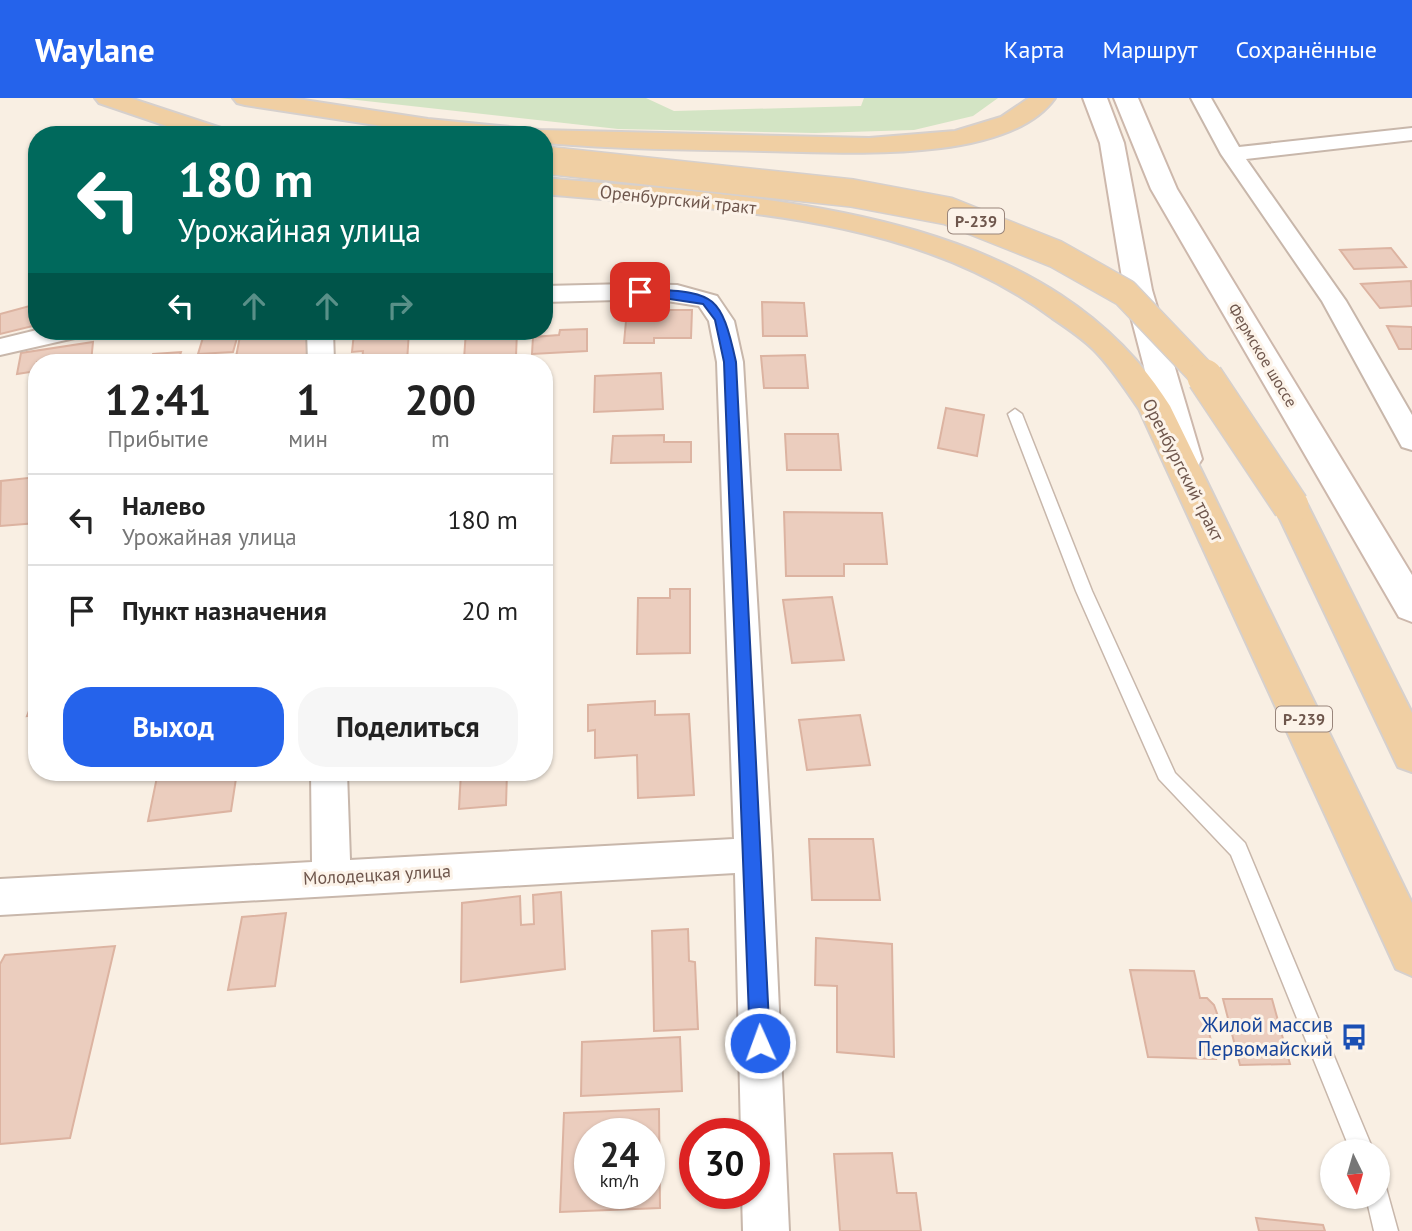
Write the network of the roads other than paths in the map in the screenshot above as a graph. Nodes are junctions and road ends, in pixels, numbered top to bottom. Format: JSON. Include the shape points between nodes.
{"nodes":[{"id":1,"x":107,"y":98,"type":"edge"},
{"id":2,"x":220,"y":98,"type":"edge"},
{"id":3,"x":245,"y":98,"type":"edge"},
{"id":4,"x":1043,"y":98,"type":"edge"},
{"id":5,"x":1095,"y":98,"type":"edge"},
{"id":6,"x":1126,"y":98,"type":"edge"},
{"id":7,"x":1201,"y":98,"type":"edge"},
{"id":8,"x":191,"y":126,"type":"edge"},
{"id":9,"x":321,"y":126,"type":"edge"},
{"id":10,"x":428,"y":126,"type":"edge"},
{"id":11,"x":1412,"y":134,"type":"edge"},
{"id":12,"x":553,"y":136,"type":"edge"},
{"id":13,"x":1232,"y":154,"type":"junction"},
{"id":14,"x":553,"y":161,"type":"edge"},
{"id":15,"x":553,"y":187,"type":"edge"},
{"id":16,"x":553,"y":294,"type":"edge"},
{"id":17,"x":31,"y":340,"type":"edge"},
{"id":18,"x":0,"y":347,"type":"edge"},
{"id":19,"x":1015,"y":414,"type":"dead end"},
{"id":20,"x":1412,"y":440,"type":"edge"},
{"id":21,"x":1193,"y":486,"type":"junction"},
{"id":22,"x":1412,"y":607,"type":"edge"},
{"id":23,"x":1412,"y":754,"type":"edge"},
{"id":24,"x":329,"y":781,"type":"edge"},
{"id":25,"x":753,"y":855,"type":"junction"},
{"id":26,"x":331,"y":877,"type":"junction"},
{"id":27,"x":0,"y":897,"type":"edge"},
{"id":28,"x":1412,"y":953,"type":"edge"},
{"id":29,"x":1358,"y":1139,"type":"edge"},
{"id":30,"x":1381,"y":1209,"type":"edge"},
{"id":31,"x":766,"y":1231,"type":"edge"},
{"id":32,"x":1386,"y":1231,"type":"edge"}],
"edges":[{"from":1,"to":8,"type":"main road"},
{"from":2,"to":9,"type":"main road"},
{"from":3,"to":10,"type":"main road"},
{"from":4,"to":12,"type":"main road","via":[[1002,126],[935,142],[858,145]]},
{"from":5,"to":21,"type":"main road","via":[[1112,143],[1138,290]]},
{"from":6,"to":22,"type":"main road","name":"Фермское шоссе","via":[[1164,189]]},
{"from":7,"to":13,"type":"street"},
{"from":11,"to":13,"type":"street"},
{"from":13,"to":20,"type":"street","via":[[1334,301]]},
{"from":14,"to":23,"type":"main road","name":"Оренбургский тракт","number":"Р-239","bridge":true,"via":[[852,193],[948,211],[1056,254],[1125,293],[1210,382],[1292,506]]},
{"from":15,"to":21,"type":"main road","name":"Оренбургский тракт","number":"Р-239","via":[[825,217],[902,234],[998,271],[1099,337],[1154,406]]},
{"from":16,"to":25,"type":"street","via":[[686,295],[708,301],[721,320],[730,362]]},
{"from":17,"to":18,"type":"street"},
{"from":19,"to":29,"type":"lane","via":[[1084,591],[1168,779],[1238,849]]},
{"from":21,"to":28,"type":"main road","name":"Оренбургский тракт","number":"Р-239"},
{"from":24,"to":26,"type":"street"},
{"from":25,"to":26,"type":"street","name":"Молодецкая улица"},
{"from":25,"to":31,"type":"street"},
{"from":26,"to":27,"type":"street","name":"Молодецкая улица"},
{"from":30,"to":32,"type":"lane"}]}
